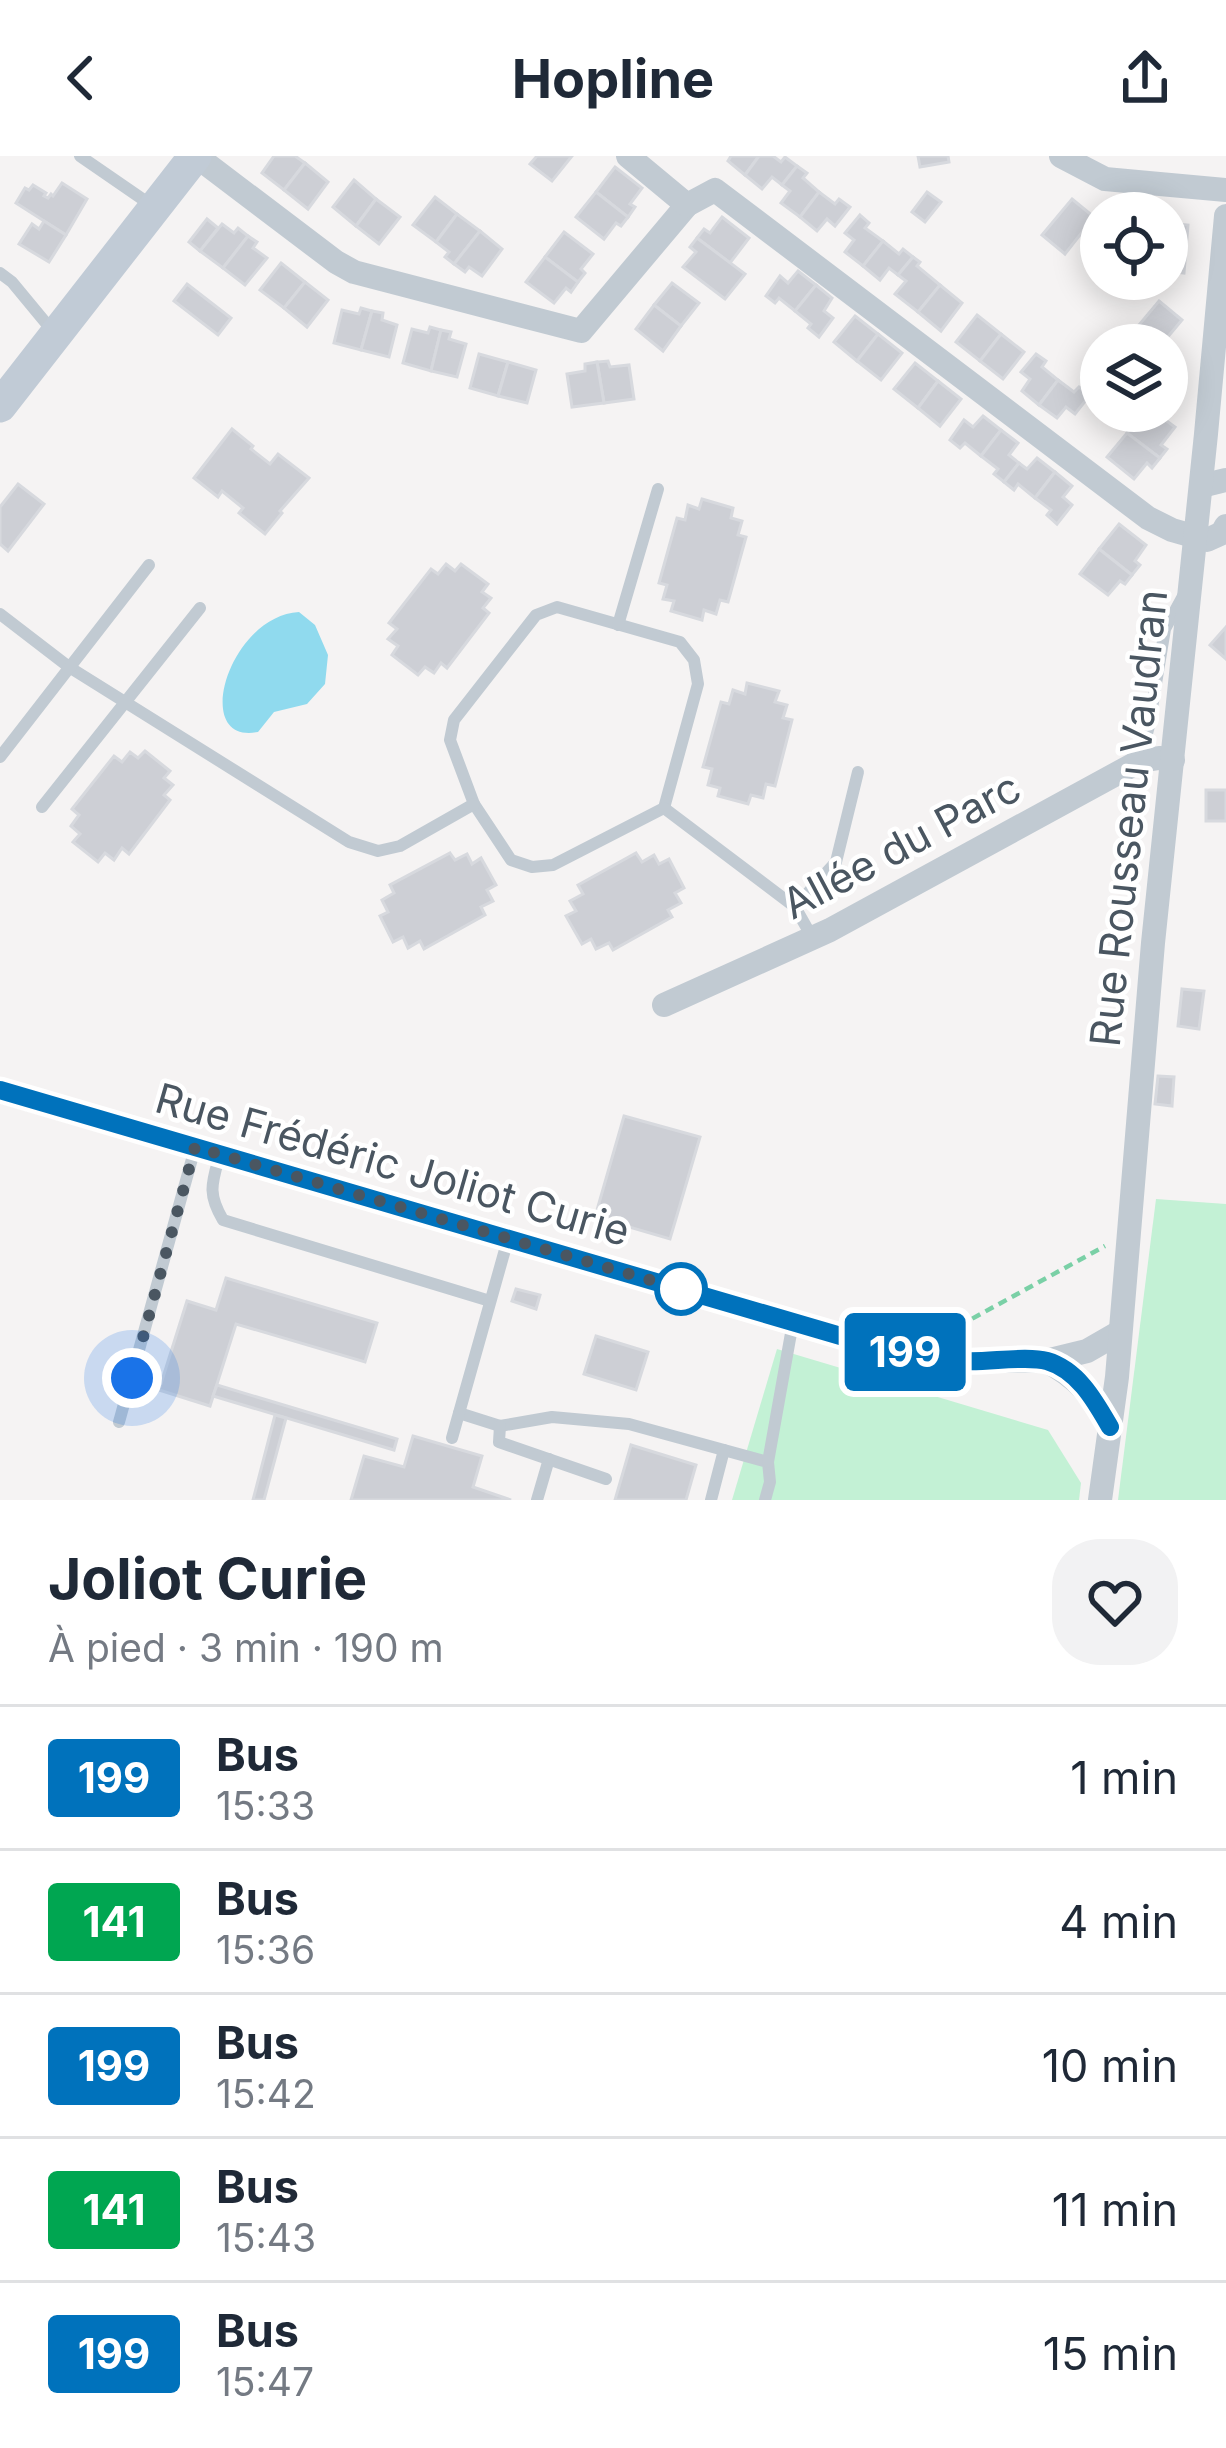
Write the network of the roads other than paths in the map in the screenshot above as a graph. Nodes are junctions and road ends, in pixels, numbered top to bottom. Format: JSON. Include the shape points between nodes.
{"nodes":[{"id":1,"x":80,"y":156,"type":"edge"},
{"id":2,"x":196,"y":156,"type":"edge"},
{"id":3,"x":628,"y":156,"type":"edge"},
{"id":4,"x":1061,"y":156,"type":"edge"},
{"id":5,"x":1226,"y":190,"type":"edge"},
{"id":6,"x":687,"y":205,"type":"junction"},
{"id":7,"x":155,"y":207,"type":"junction"},
{"id":8,"x":1226,"y":216,"type":"edge"},
{"id":9,"x":0,"y":273,"type":"edge"},
{"id":10,"x":55,"y":334,"type":"junction"},
{"id":11,"x":0,"y":406,"type":"edge"},
{"id":12,"x":1213,"y":483,"type":"edge"},
{"id":13,"x":658,"y":489,"type":"dead end"},
{"id":14,"x":1226,"y":526,"type":"edge"},
{"id":15,"x":1195,"y":537,"type":"junction"},
{"id":16,"x":149,"y":566,"type":"dead end"},
{"id":17,"x":1191,"y":582,"type":"junction"},
{"id":18,"x":200,"y":608,"type":"dead end"},
{"id":19,"x":0,"y":614,"type":"edge"},
{"id":20,"x":618,"y":625,"type":"junction"},
{"id":21,"x":69,"y":668,"type":"junction"},
{"id":22,"x":127,"y":701,"type":"junction"},
{"id":23,"x":0,"y":757,"type":"edge"},
{"id":24,"x":1173,"y":760,"type":"junction"},
{"id":25,"x":1140,"y":761,"type":"junction"},
{"id":26,"x":858,"y":772,"type":"dead end"},
{"id":27,"x":474,"y":804,"type":"junction"},
{"id":28,"x":42,"y":807,"type":"dead end"},
{"id":29,"x":664,"y":808,"type":"junction"},
{"id":30,"x":795,"y":907,"type":"junction"},
{"id":31,"x":813,"y":938,"type":"junction"},
{"id":32,"x":664,"y":1005,"type":"dead end"},
{"id":33,"x":0,"y":1090,"type":"edge"},
{"id":34,"x":195,"y":1147,"type":"junction"},
{"id":35,"x":220,"y":1154,"type":"junction"},
{"id":36,"x":508,"y":1238,"type":"junction"},
{"id":37,"x":490,"y":1301,"type":"junction"},
{"id":38,"x":793,"y":1322,"type":"junction"},
{"id":39,"x":1120,"y":1332,"type":"junction"},
{"id":40,"x":1046,"y":1361,"type":"junction"},
{"id":41,"x":459,"y":1413,"type":"junction"},
{"id":42,"x":119,"y":1422,"type":"dead end"},
{"id":43,"x":500,"y":1426,"type":"junction"},
{"id":44,"x":1110,"y":1427,"type":"junction"},
{"id":45,"x":452,"y":1438,"type":"dead end"},
{"id":46,"x":724,"y":1450,"type":"junction"},
{"id":47,"x":549,"y":1459,"type":"junction"},
{"id":48,"x":768,"y":1462,"type":"junction"},
{"id":49,"x":606,"y":1478,"type":"dead end"},
{"id":50,"x":537,"y":1500,"type":"edge"},
{"id":51,"x":711,"y":1500,"type":"edge"},
{"id":52,"x":765,"y":1500,"type":"edge"},
{"id":53,"x":1100,"y":1500,"type":"edge"}],
"edges":[{"from":1,"to":7,"type":"lane"},
{"from":2,"to":6,"type":"street","via":[[354,272],[581,331]]},
{"from":2,"to":7,"type":"main road"},
{"from":3,"to":6,"type":"street"},
{"from":4,"to":5,"type":"street","via":[[1105,179]]},
{"from":6,"to":15,"type":"street","via":[[715,190],[1148,518]]},
{"from":7,"to":10,"type":"main road"},
{"from":8,"to":12,"type":"street","name":"Rue Rousseau Vaudran"},
{"from":9,"to":10,"type":"lane"},
{"from":10,"to":11,"type":"main road"},
{"from":12,"to":15,"type":"street","name":"Rue Rousseau Vaudran"},
{"from":13,"to":20,"type":"lane"},
{"from":14,"to":15,"type":"street","via":[[1207,540]]},
{"from":15,"to":17,"type":"street","name":"Rue Rousseau Vaudran"},
{"from":16,"to":21,"type":"lane"},
{"from":17,"to":24,"type":"street","name":"Rue Rousseau Vaudran"},
{"from":17,"to":25,"type":"lane","via":[[1165,629]]},
{"from":18,"to":22,"type":"lane"},
{"from":19,"to":21,"type":"lane"},
{"from":20,"to":27,"type":"lane","via":[[557,608],[536,615],[454,720],[450,740]]},
{"from":20,"to":29,"type":"lane","via":[[680,642],[694,660],[698,684]]},
{"from":21,"to":22,"type":"lane"},
{"from":21,"to":23,"type":"lane"},
{"from":22,"to":27,"type":"lane","via":[[349,842],[378,851]]},
{"from":22,"to":28,"type":"lane"},
{"from":24,"to":25,"type":"street","name":"Allée du Parc"},
{"from":24,"to":39,"type":"street","name":"Rue Rousseau Vaudran"},
{"from":25,"to":31,"type":"street","name":"Allée du Parc"},
{"from":26,"to":30,"type":"lane","via":[[836,862]]},
{"from":27,"to":29,"type":"lane","via":[[511,860],[532,867],[553,865]]},
{"from":29,"to":30,"type":"lane"},
{"from":30,"to":31,"type":"lane"},
{"from":31,"to":32,"type":"street","name":"Allée du Parc"},
{"from":33,"to":34,"type":"street","name":"Rue Frédéric Joliot Curie"},
{"from":34,"to":35,"type":"street","name":"Rue Frédéric Joliot Curie"},
{"from":34,"to":42,"type":"lane"},
{"from":35,"to":36,"type":"street","name":"Rue Frédéric Joliot Curie"},
{"from":35,"to":37,"type":"lane","via":[[211,1188],[223,1220]]},
{"from":36,"to":37,"type":"lane"},
{"from":36,"to":38,"type":"street","name":"Rue Frédéric Joliot Curie"},
{"from":37,"to":41,"type":"lane"},
{"from":38,"to":40,"type":"street","name":"Rue Frédéric Joliot Curie","via":[[910,1353]]},
{"from":38,"to":48,"type":"lane"},
{"from":39,"to":40,"type":"street","name":"Rue Frédéric Joliot Curie","via":[[1087,1352]]},
{"from":39,"to":44,"type":"street","name":"Rue Rousseau Vaudran"},
{"from":40,"to":44,"type":"street","via":[[1071,1374]]},
{"from":41,"to":43,"type":"lane"},
{"from":41,"to":45,"type":"lane"},
{"from":43,"to":46,"type":"lane","via":[[553,1417],[629,1424]]},
{"from":43,"to":47,"type":"lane","via":[[499,1442]]},
{"from":44,"to":53,"type":"street","name":"Rue Rousseau Vaudran"},
{"from":46,"to":48,"type":"lane"},
{"from":46,"to":51,"type":"lane"},
{"from":47,"to":49,"type":"lane"},
{"from":47,"to":50,"type":"lane"},
{"from":48,"to":52,"type":"lane"}]}
